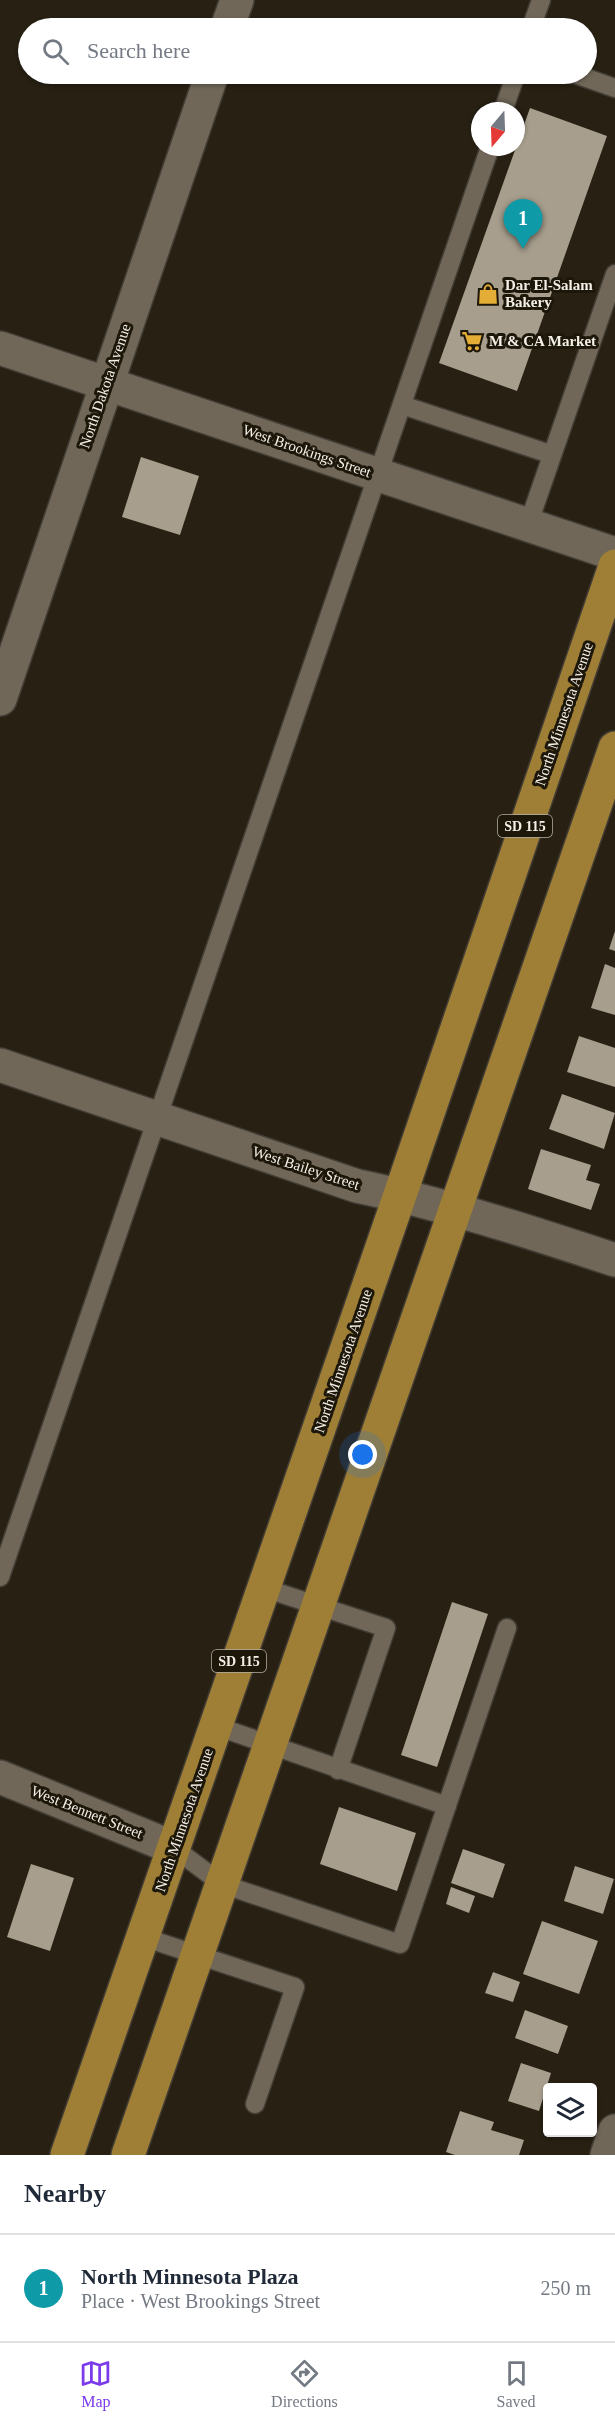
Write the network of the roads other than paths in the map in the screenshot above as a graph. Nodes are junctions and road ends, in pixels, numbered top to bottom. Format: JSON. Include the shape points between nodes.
{"nodes":[{"id":1,"x":237,"y":0,"type":"edge"},
{"id":2,"x":541,"y":0,"type":"edge"},
{"id":3,"x":231,"y":18,"type":"edge"},
{"id":4,"x":535,"y":18,"type":"edge"},
{"id":5,"x":597,"y":82,"type":"edge"},
{"id":6,"x":209,"y":84,"type":"edge"},
{"id":7,"x":512,"y":84,"type":"edge"},
{"id":8,"x":615,"y":88,"type":"edge"},
{"id":9,"x":506,"y":102,"type":"edge"},
{"id":10,"x":487,"y":156,"type":"edge"},
{"id":11,"x":615,"y":274,"type":"edge"},
{"id":12,"x":0,"y":348,"type":"edge"},
{"id":13,"x":106,"y":383,"type":"junction"},
{"id":14,"x":402,"y":405,"type":"junction"},
{"id":15,"x":550,"y":454,"type":"junction"},
{"id":16,"x":378,"y":475,"type":"junction"},
{"id":17,"x":528,"y":525,"type":"junction"},
{"id":18,"x":615,"y":554,"type":"edge"},
{"id":19,"x":615,"y":566,"type":"edge"},
{"id":20,"x":0,"y":699,"type":"edge"},
{"id":21,"x":615,"y":748,"type":"edge"},
{"id":22,"x":0,"y":1065,"type":"edge"},
{"id":23,"x":156,"y":1118,"type":"junction"},
{"id":24,"x":400,"y":1195,"type":"junction"},
{"id":25,"x":454,"y":1210,"type":"junction"},
{"id":26,"x":615,"y":1260,"type":"edge"},
{"id":27,"x":0,"y":1577,"type":"edge"},
{"id":28,"x":264,"y":1588,"type":"junction"},
{"id":29,"x":317,"y":1606,"type":"junction"},
{"id":30,"x":507,"y":1628,"type":"dead end"},
{"id":31,"x":216,"y":1726,"type":"junction"},
{"id":32,"x":269,"y":1745,"type":"junction"},
{"id":33,"x":338,"y":1770,"type":"junction"},
{"id":34,"x":0,"y":1777,"type":"edge"},
{"id":35,"x":447,"y":1806,"type":"junction"},
{"id":36,"x":174,"y":1848,"type":"junction"},
{"id":37,"x":222,"y":1884,"type":"junction"},
{"id":38,"x":143,"y":1937,"type":"junction"},
{"id":39,"x":197,"y":1955,"type":"junction"},
{"id":40,"x":255,"y":2104,"type":"dead end"},
{"id":41,"x":615,"y":2131,"type":"edge"},
{"id":42,"x":69,"y":2155,"type":"edge"},
{"id":43,"x":128,"y":2155,"type":"edge"},
{"id":44,"x":607,"y":2155,"type":"edge"}],
"edges":[{"from":1,"to":3,"type":"street"},
{"from":2,"to":4,"type":"lane"},
{"from":5,"to":8,"type":"lane"},
{"from":6,"to":13,"type":"street","name":"North Dakota Avenue"},
{"from":7,"to":9,"type":"lane"},
{"from":10,"to":14,"type":"lane"},
{"from":11,"to":15,"type":"lane"},
{"from":12,"to":13,"type":"street","name":"West Brookings Street"},
{"from":13,"to":16,"type":"street","name":"West Brookings Street"},
{"from":13,"to":20,"type":"street","name":"North Dakota Avenue"},
{"from":14,"to":15,"type":"lane"},
{"from":14,"to":16,"type":"lane"},
{"from":15,"to":17,"type":"lane"},
{"from":16,"to":17,"type":"street","name":"West Brookings Street"},
{"from":16,"to":23,"type":"lane"},
{"from":17,"to":18,"type":"street","name":"West Brookings Street"},
{"from":19,"to":24,"type":"main road","name":"North Minnesota Avenue","number":"SD 115"},
{"from":21,"to":25,"type":"main road"},
{"from":22,"to":23,"type":"street","name":"West Bailey Street"},
{"from":23,"to":24,"type":"street","name":"West Bailey Street","via":[[357,1186]]},
{"from":23,"to":27,"type":"lane"},
{"from":24,"to":25,"type":"street","name":"West Bailey Street"},
{"from":24,"to":28,"type":"main road","name":"North Minnesota Avenue","number":"SD 115"},
{"from":25,"to":26,"type":"street","name":"West Bailey Street"},
{"from":25,"to":29,"type":"main road"},
{"from":28,"to":29,"type":"lane"},
{"from":28,"to":31,"type":"main road","name":"North Minnesota Avenue","number":"SD 115"},
{"from":29,"to":32,"type":"main road"},
{"from":29,"to":33,"type":"lane","via":[[387,1628]]},
{"from":30,"to":35,"type":"lane"},
{"from":31,"to":32,"type":"lane"},
{"from":31,"to":36,"type":"main road","name":"North Minnesota Avenue","number":"SD 115"},
{"from":32,"to":33,"type":"lane"},
{"from":32,"to":37,"type":"main road"},
{"from":33,"to":35,"type":"lane"},
{"from":34,"to":36,"type":"street","name":"West Bennett Street"},
{"from":35,"to":37,"type":"lane","via":[[400,1944]]},
{"from":36,"to":37,"type":"lane"},
{"from":36,"to":38,"type":"main road","name":"North Minnesota Avenue","number":"SD 115"},
{"from":37,"to":39,"type":"main road"},
{"from":38,"to":39,"type":"lane"},
{"from":38,"to":42,"type":"main road","name":"North Minnesota Avenue","number":"SD 115"},
{"from":39,"to":40,"type":"lane","via":[[296,1986]]},
{"from":39,"to":43,"type":"main road"},
{"from":41,"to":44,"type":"street"}]}
